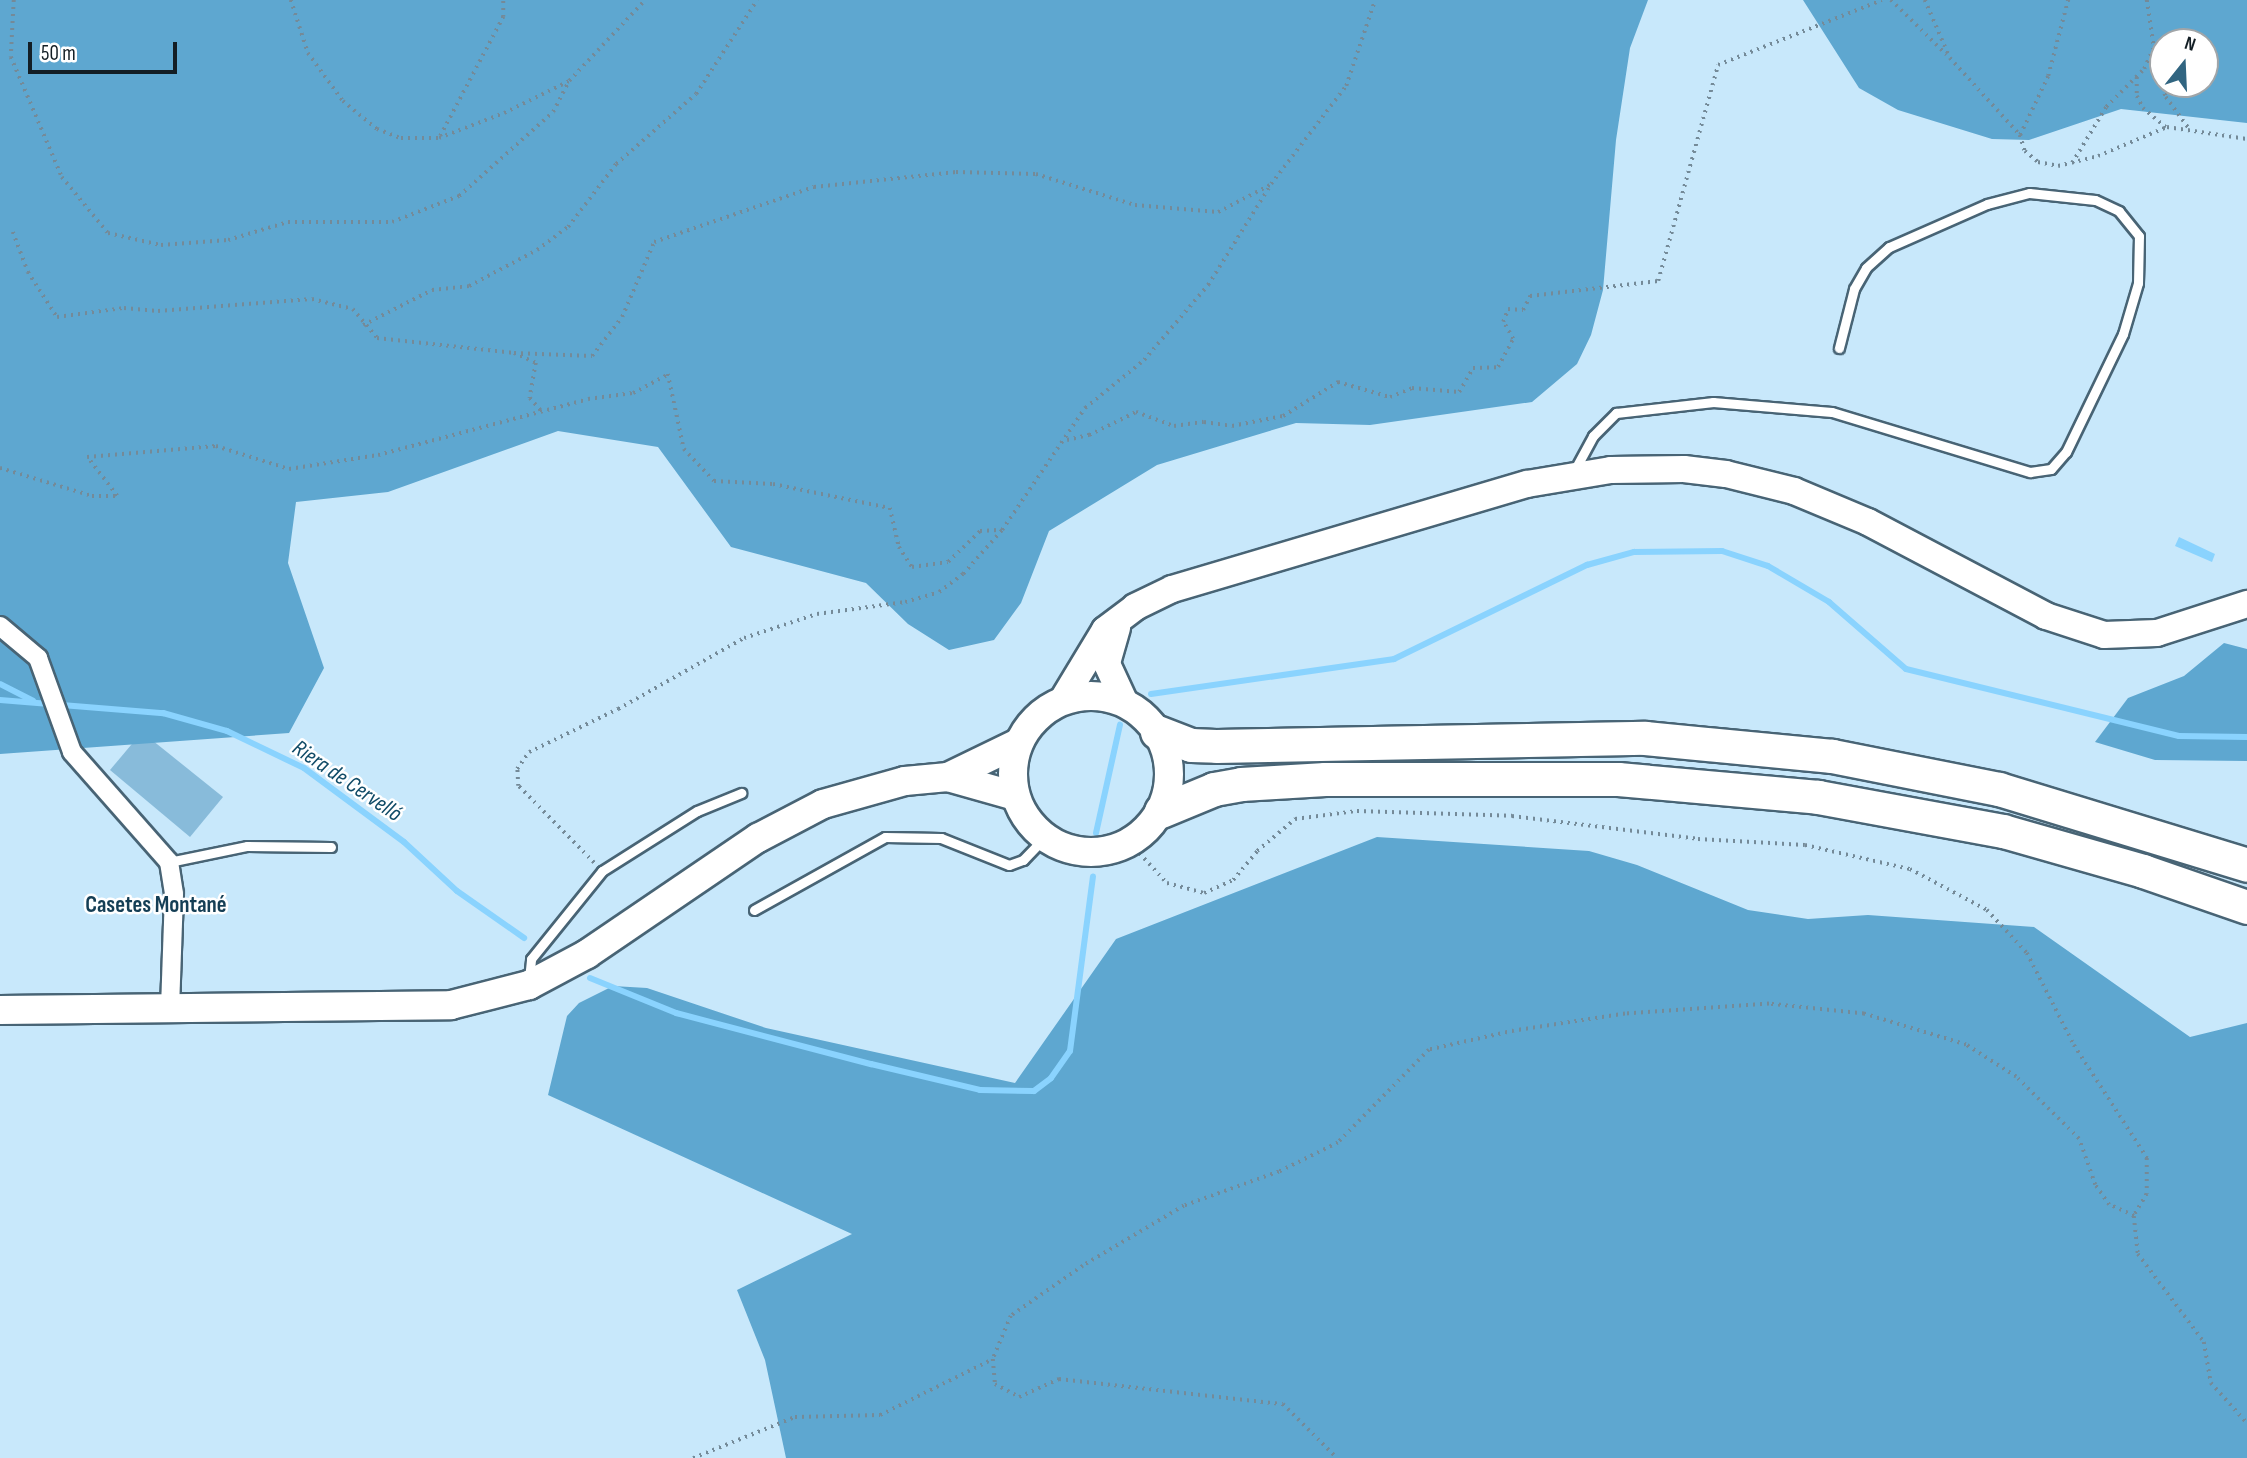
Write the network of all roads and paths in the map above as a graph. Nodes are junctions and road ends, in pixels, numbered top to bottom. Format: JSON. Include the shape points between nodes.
{"nodes":[{"id":1,"x":14,"y":0,"type":"edge"},
{"id":2,"x":291,"y":0,"type":"edge"},
{"id":3,"x":503,"y":0,"type":"edge"},
{"id":4,"x":645,"y":0,"type":"edge"},
{"id":5,"x":757,"y":0,"type":"edge"},
{"id":6,"x":1375,"y":0,"type":"edge"},
{"id":7,"x":1882,"y":0,"type":"edge"},
{"id":8,"x":1891,"y":0,"type":"edge"},
{"id":9,"x":1925,"y":0,"type":"edge"},
{"id":10,"x":2068,"y":0,"type":"edge"},
{"id":11,"x":2147,"y":0,"type":"edge"},
{"id":12,"x":2150,"y":28,"type":"edge"},
{"id":13,"x":2149,"y":57,"type":"edge"},
{"id":14,"x":1950,"y":58,"type":"junction"},
{"id":15,"x":2138,"y":75,"type":"junction"},
{"id":16,"x":569,"y":80,"type":"junction"},
{"id":17,"x":2167,"y":98,"type":"edge"},
{"id":18,"x":2167,"y":127,"type":"junction"},
{"id":19,"x":2189,"y":129,"type":"junction"},
{"id":20,"x":2020,"y":135,"type":"junction"},
{"id":21,"x":439,"y":138,"type":"junction"},
{"id":22,"x":2247,"y":139,"type":"edge"},
{"id":23,"x":2072,"y":163,"type":"junction"},
{"id":24,"x":1271,"y":184,"type":"junction"},
{"id":25,"x":13,"y":232,"type":"dead end"},
{"id":26,"x":363,"y":325,"type":"junction"},
{"id":27,"x":1839,"y":348,"type":"dead end"},
{"id":28,"x":514,"y":353,"type":"junction"},
{"id":29,"x":542,"y":412,"type":"junction"},
{"id":30,"x":1067,"y":440,"type":"junction"},
{"id":31,"x":0,"y":467,"type":"edge"},
{"id":32,"x":1572,"y":474,"type":"junction"},
{"id":33,"x":1002,"y":530,"type":"junction"},
{"id":34,"x":2247,"y":604,"type":"edge"},
{"id":35,"x":1123,"y":617,"type":"junction"},
{"id":36,"x":0,"y":626,"type":"edge"},
{"id":37,"x":1062,"y":701,"type":"junction"},
{"id":38,"x":1125,"y":703,"type":"junction"},
{"id":39,"x":1157,"y":732,"type":"junction"},
{"id":40,"x":1018,"y":743,"type":"junction"},
{"id":41,"x":948,"y":777,"type":"junction"},
{"id":42,"x":741,"y":793,"type":"dead end"},
{"id":43,"x":1015,"y":796,"type":"junction"},
{"id":44,"x":1161,"y":811,"type":"junction"},
{"id":45,"x":1044,"y":838,"type":"junction"},
{"id":46,"x":1130,"y":843,"type":"junction"},
{"id":47,"x":331,"y":847,"type":"dead end"},
{"id":48,"x":169,"y":862,"type":"junction"},
{"id":49,"x":2247,"y":866,"type":"edge"},
{"id":50,"x":602,"y":871,"type":"junction"},
{"id":51,"x":2247,"y":907,"type":"edge"},
{"id":52,"x":754,"y":910,"type":"dead end"},
{"id":53,"x":529,"y":985,"type":"junction"},
{"id":54,"x":0,"y":1010,"type":"edge"},
{"id":55,"x":170,"y":1011,"type":"junction"},
{"id":56,"x":2134,"y":1216,"type":"junction"},
{"id":57,"x":993,"y":1359,"type":"junction"},
{"id":58,"x":2247,"y":1423,"type":"edge"},
{"id":59,"x":693,"y":1458,"type":"edge"},
{"id":60,"x":1337,"y":1458,"type":"edge"}],
"edges":[{"from":1,"to":16,"type":"path","via":[[11,57],[62,177],[108,233],[160,245],[228,240],[288,222],[392,222],[459,196],[552,112]]},
{"from":2,"to":21,"type":"path","via":[[308,53],[343,101],[377,129],[401,138]]},
{"from":3,"to":21,"type":"path","via":[[503,17]]},
{"from":4,"to":16,"type":"path"},
{"from":5,"to":26,"type":"path","via":[[696,94],[616,164],[568,227],[537,250],[469,286],[432,290]]},
{"from":6,"to":24,"type":"path","via":[[1346,86]]},
{"from":7,"to":30,"type":"path","via":[[1718,65],[1658,281],[1530,296],[1523,310],[1508,310],[1503,322],[1513,339],[1498,367],[1474,368],[1459,392],[1412,388],[1390,397],[1338,382],[1283,416],[1232,426],[1204,422],[1174,426],[1136,412],[1089,435]]},
{"from":8,"to":14,"type":"path"},
{"from":9,"to":14,"type":"path"},
{"from":10,"to":20,"type":"path","via":[[2048,76]]},
{"from":11,"to":12,"type":"path"},
{"from":13,"to":15,"type":"path"},
{"from":14,"to":20,"type":"path"},
{"from":15,"to":18,"type":"path","via":[[2137,96],[2143,108]]},
{"from":15,"to":23,"type":"path","via":[[2106,107]]},
{"from":16,"to":21,"type":"path","via":[[504,113]]},
{"from":17,"to":19,"type":"path"},
{"from":18,"to":19,"type":"path"},
{"from":18,"to":23,"type":"path"},
{"from":19,"to":22,"type":"path"},
{"from":20,"to":23,"type":"path","via":[[2025,151],[2038,162]]},
{"from":24,"to":28,"type":"path","via":[[1217,212],[1135,205],[1036,174],[956,172],[814,187],[654,242],[622,317],[592,356]]},
{"from":24,"to":30,"type":"path","via":[[1208,285],[1144,360],[1085,408]]},
{"from":25,"to":26,"type":"path","via":[[28,272],[57,317],[103,309],[158,311],[312,299],[353,309]]},
{"from":26,"to":28,"type":"path","via":[[377,338]]},
{"from":27,"to":32,"type":"lane","via":[[1854,289],[1866,268],[1889,247],[1987,204],[2029,193],[2095,200],[2119,211],[2140,236],[2138,283],[2123,334],[2066,452],[2051,469],[2030,472],[1832,412],[1713,402],[1616,413],[1592,436]]},
{"from":28,"to":29,"type":"path","via":[[536,363],[530,398]]},
{"from":29,"to":31,"type":"path","via":[[378,455],[289,469],[216,446],[87,457],[117,496],[92,496]]},
{"from":29,"to":33,"type":"path","via":[[633,393],[668,374],[684,449],[714,481],[828,493],[890,508],[899,547],[912,567],[948,562],[980,531]]},
{"from":30,"to":33,"type":"path"},
{"from":32,"to":34,"type":"street","via":[[1684,469],[1773,485],[1868,522],[2046,616],[2104,635],[2157,633]]},
{"from":32,"to":35,"type":"street","via":[[1200,580],[1149,599]]},
{"from":33,"to":50,"type":"path","via":[[963,575],[939,592],[905,602],[817,614],[744,638],[618,709],[528,752],[517,769],[519,786]]},
{"from":35,"to":37,"type":"street","via":[[1105,630]]},
{"from":35,"to":38,"type":"street","via":[[1112,638],[1107,664]]},
{"from":36,"to":48,"type":"street","via":[[38,658],[72,752]]},
{"from":37,"to":38,"type":"main road","via":[[1095,696]]},
{"from":37,"to":40,"type":"main road","via":[[1036,718]]},
{"from":38,"to":39,"type":"main road"},
{"from":39,"to":44,"type":"main road","via":[[1169,771]]},
{"from":39,"to":49,"type":"highway","via":[[1191,745],[1216,746],[1645,738],[1832,756],[1999,789]]},
{"from":40,"to":41,"type":"main road"},
{"from":40,"to":43,"type":"main road","via":[[1012,779]]},
{"from":41,"to":43,"type":"main road"},
{"from":41,"to":53,"type":"main road","via":[[863,790],[793,819],[587,954]]},
{"from":42,"to":50,"type":"lane","via":[[688,816]]},
{"from":43,"to":45,"type":"main road","via":[[1026,819]]},
{"from":44,"to":46,"type":"main road"},
{"from":44,"to":51,"type":"highway","via":[[1214,789],[1325,779],[1618,779],[1818,797],[2003,831]]},
{"from":45,"to":46,"type":"main road","via":[[1086,853]]},
{"from":45,"to":52,"type":"lane","via":[[1023,860],[1009,865],[941,838],[885,837]]},
{"from":46,"to":56,"type":"path","via":[[1167,883],[1204,893],[1233,880],[1257,851],[1295,819],[1357,811],[1512,816],[1698,839],[1805,845],[1910,869],[1987,910],[2027,953],[2074,1045],[2147,1158],[2147,1194]]},
{"from":47,"to":48,"type":"lane","via":[[247,846]]},
{"from":48,"to":55,"type":"street","via":[[174,894]]},
{"from":50,"to":53,"type":"lane","via":[[531,959]]},
{"from":53,"to":55,"type":"main road","via":[[451,1004]]},
{"from":54,"to":55,"type":"main road"},
{"from":56,"to":57,"type":"path","via":[[2109,1205],[2095,1185],[2079,1139],[2015,1077],[1966,1045],[1864,1014],[1769,1004],[1625,1014],[1429,1050],[1338,1143],[1279,1172],[1184,1206],[1052,1287],[1011,1317]]},
{"from":56,"to":58,"type":"path","via":[[2138,1254],[2204,1342],[2211,1383]]},
{"from":57,"to":59,"type":"path","via":[[880,1415],[795,1417]]},
{"from":57,"to":60,"type":"path","via":[[995,1384],[1019,1397],[1059,1379],[1283,1404]]}]}
